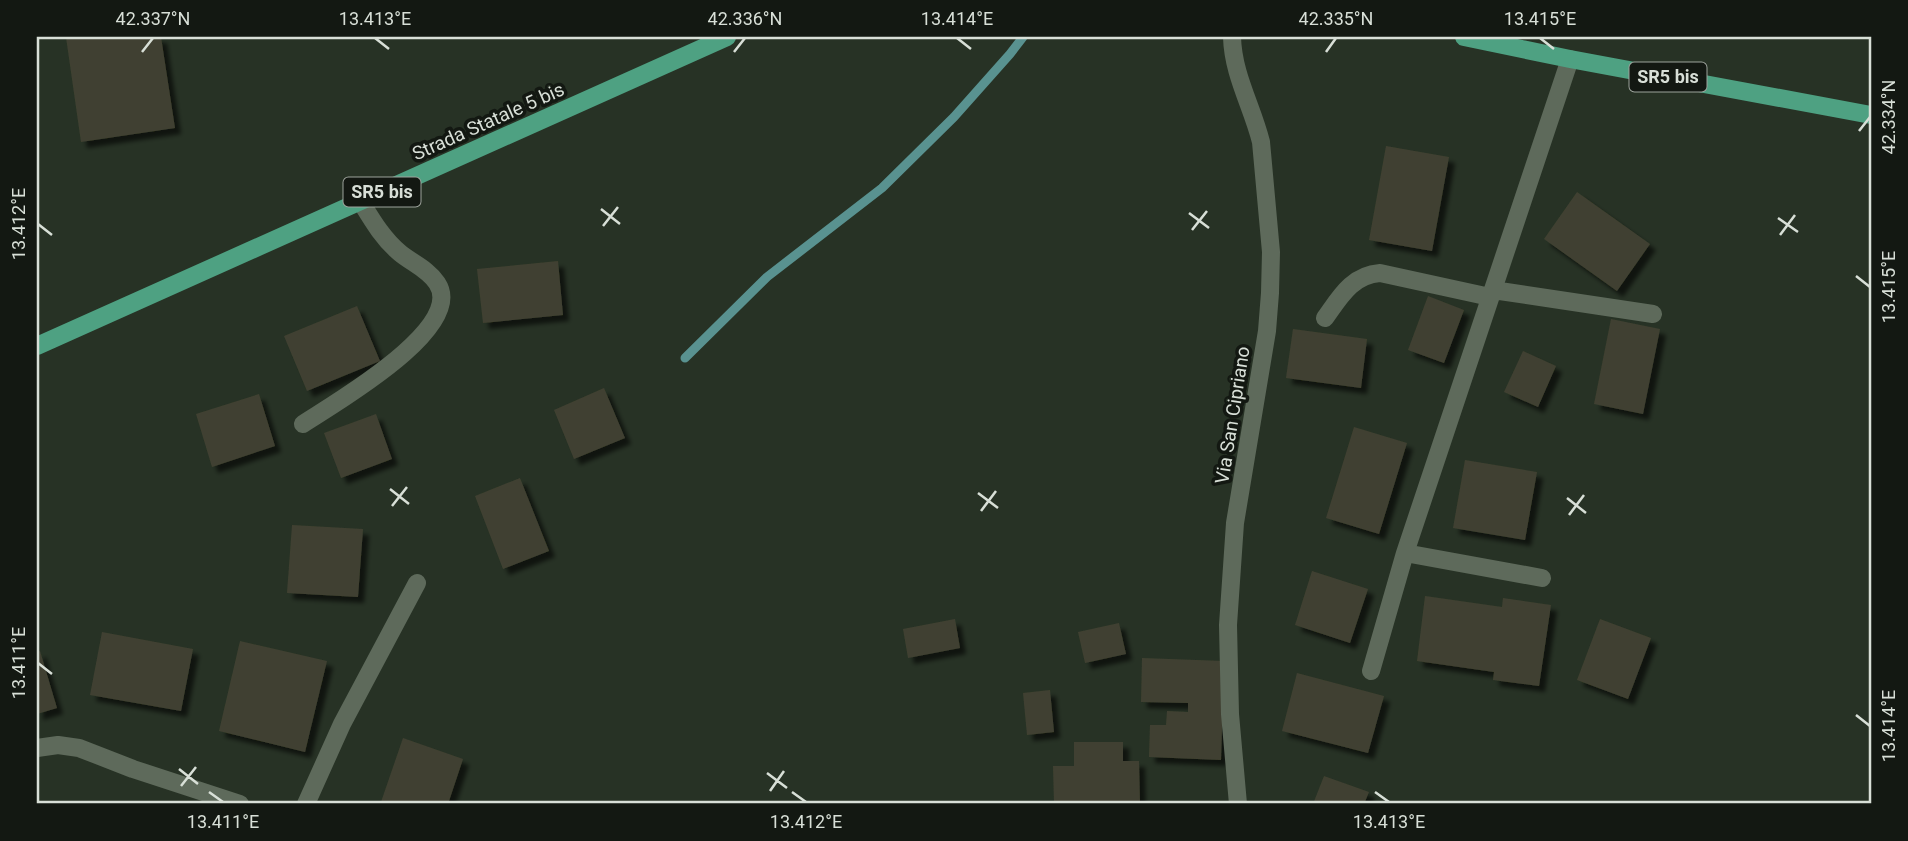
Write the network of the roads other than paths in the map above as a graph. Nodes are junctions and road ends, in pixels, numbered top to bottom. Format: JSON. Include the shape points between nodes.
{"nodes":[{"id":1,"x":727,"y":37,"type":"edge"},
{"id":2,"x":1232,"y":37,"type":"edge"},
{"id":3,"x":1464,"y":37,"type":"edge"},
{"id":4,"x":1570,"y":59,"type":"junction"},
{"id":5,"x":1871,"y":115,"type":"edge"},
{"id":6,"x":361,"y":202,"type":"junction"},
{"id":7,"x":1492,"y":293,"type":"junction"},
{"id":8,"x":1653,"y":314,"type":"dead end"},
{"id":9,"x":1325,"y":318,"type":"dead end"},
{"id":10,"x":37,"y":345,"type":"edge"},
{"id":11,"x":303,"y":424,"type":"dead end"},
{"id":12,"x":1405,"y":553,"type":"junction"},
{"id":13,"x":1542,"y":578,"type":"dead end"},
{"id":14,"x":417,"y":583,"type":"dead end"},
{"id":15,"x":1371,"y":671,"type":"dead end"},
{"id":16,"x":37,"y":748,"type":"edge"},
{"id":17,"x":240,"y":804,"type":"edge"},
{"id":18,"x":306,"y":804,"type":"edge"},
{"id":19,"x":1238,"y":804,"type":"edge"}],
"edges":[{"from":1,"to":6,"type":"main road","name":"Strada Statale 5 bis","number":"SR5 bis"},
{"from":2,"to":19,"type":"street","name":"Via San Cipriano","via":[[1237,72],[1261,142],[1271,253],[1267,331],[1230,580],[1228,668]]},
{"from":3,"to":4,"type":"main road","number":"SR5 bis"},
{"from":4,"to":5,"type":"main road","number":"SR5 bis"},
{"from":4,"to":7,"type":"street"},
{"from":6,"to":10,"type":"main road","name":"Strada Statale 5 bis","number":"SR5 bis"},
{"from":6,"to":11,"type":"street","via":[[387,241],[439,284],[442,305],[438,316],[388,367]]},
{"from":7,"to":8,"type":"street"},
{"from":7,"to":9,"type":"street","via":[[1366,274],[1352,283]]},
{"from":7,"to":12,"type":"street"},
{"from":12,"to":13,"type":"street"},
{"from":12,"to":15,"type":"street"},
{"from":14,"to":18,"type":"street","via":[[342,724]]},
{"from":16,"to":17,"type":"street","via":[[79,748]]}]}
